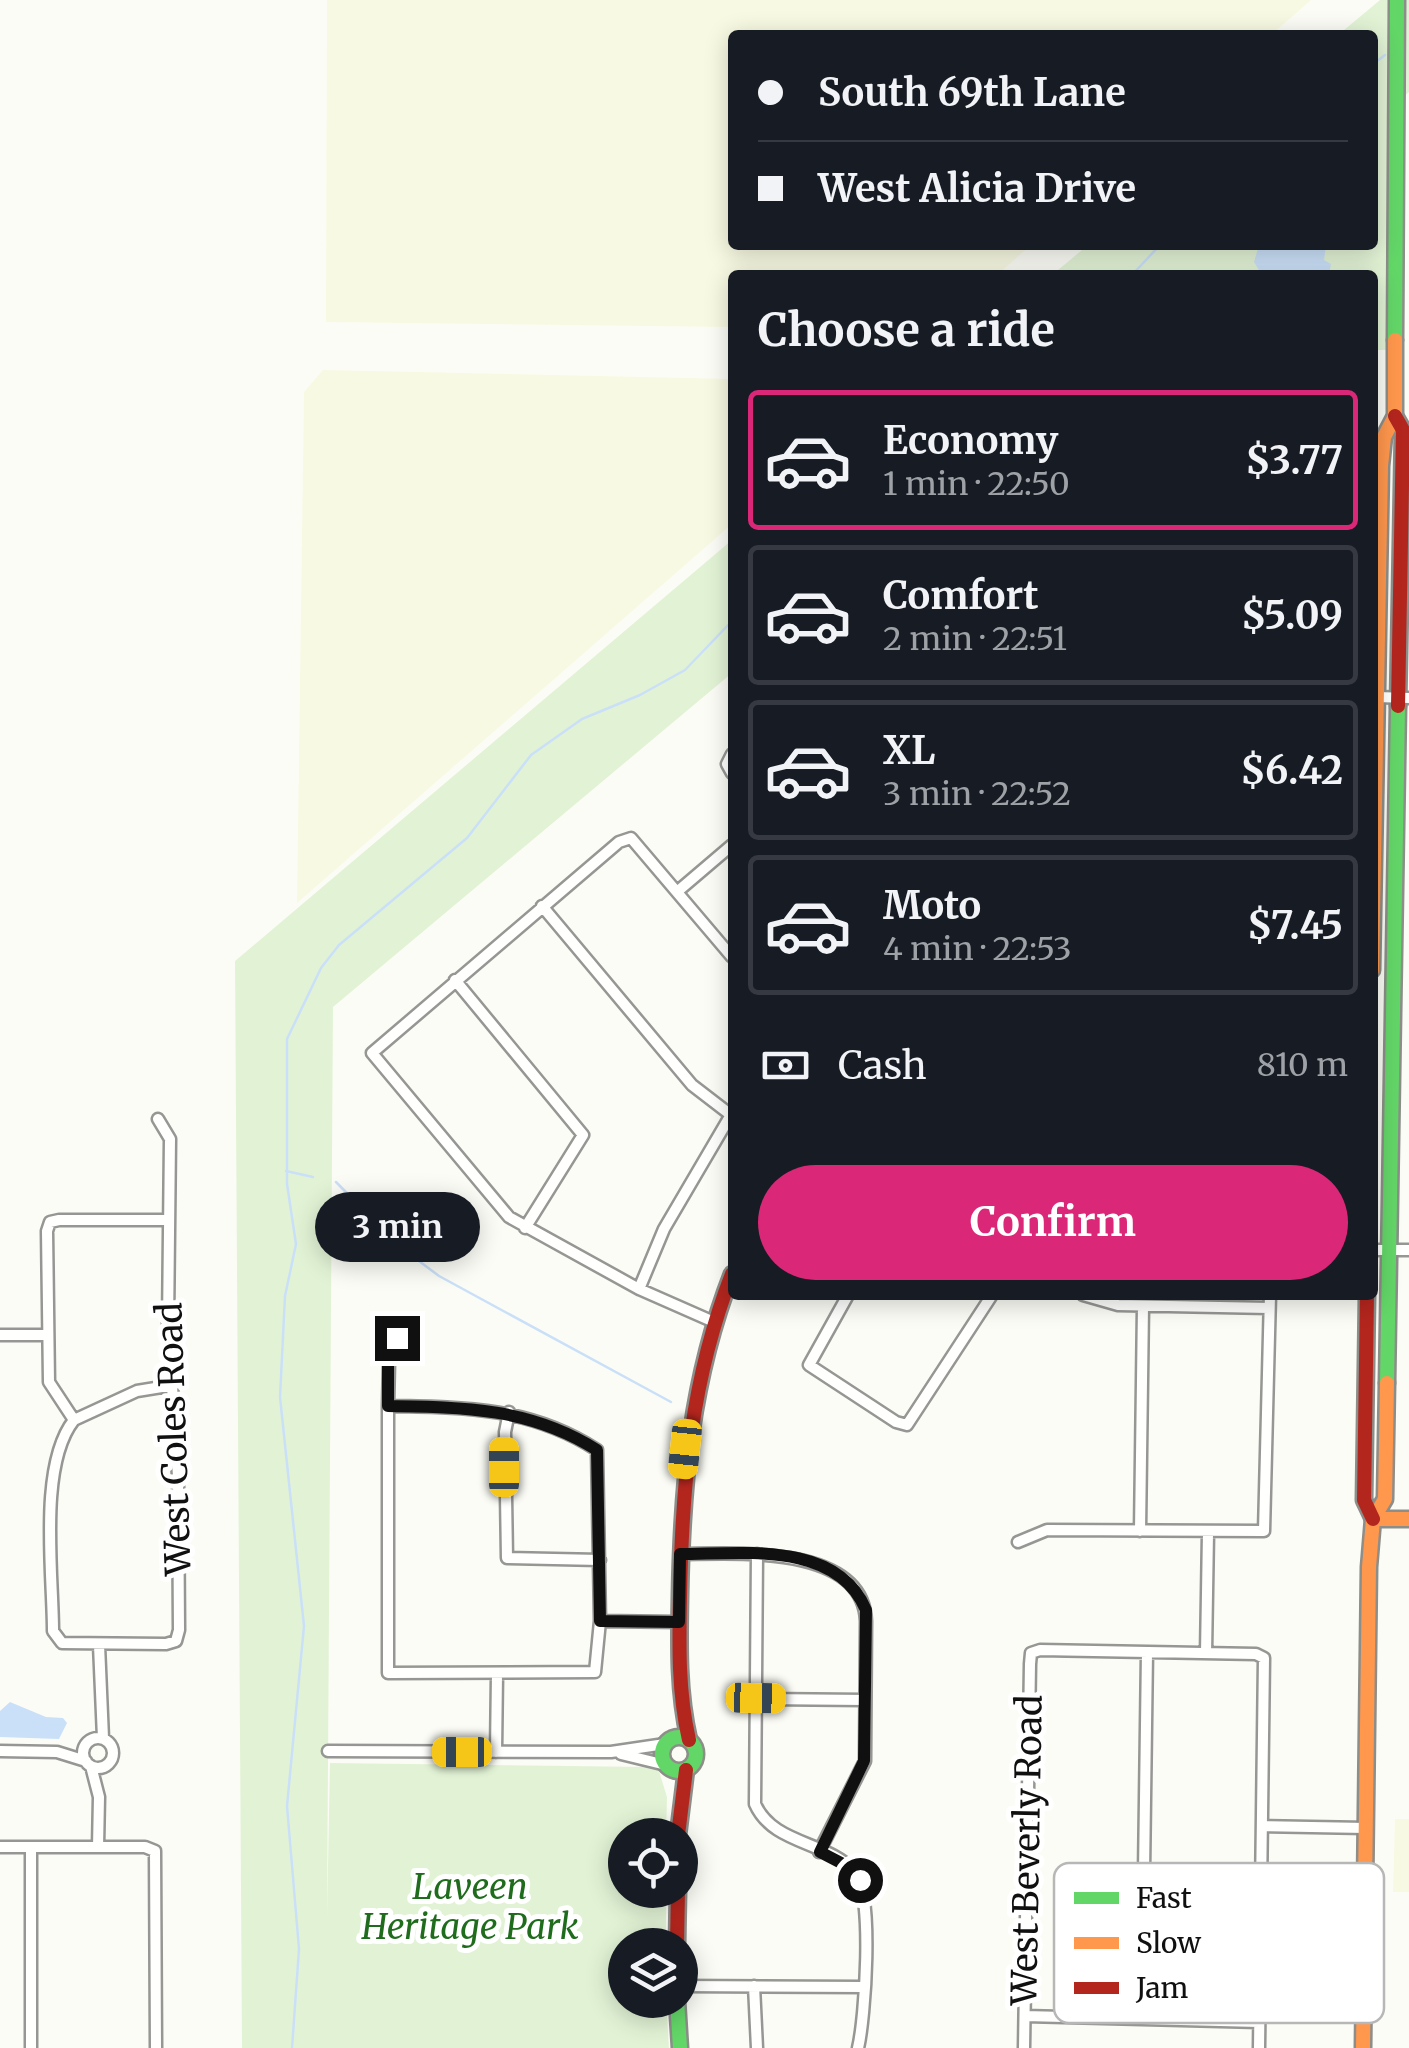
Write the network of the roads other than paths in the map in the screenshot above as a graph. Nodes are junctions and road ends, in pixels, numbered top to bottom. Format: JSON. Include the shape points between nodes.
{"nodes":[{"id":1,"x":1397,"y":0,"type":"edge"},
{"id":2,"x":1402,"y":416,"type":"edge"},
{"id":3,"x":1378,"y":639,"type":"edge"},
{"id":4,"x":1378,"y":697,"type":"edge"},
{"id":5,"x":1404,"y":698,"type":"edge"},
{"id":6,"x":728,"y":848,"type":"edge"},
{"id":7,"x":678,"y":891,"type":"junction"},
{"id":8,"x":542,"y":906,"type":"junction"},
{"id":9,"x":728,"y":953,"type":"edge"},
{"id":10,"x":1394,"y":964,"type":"junction"},
{"id":11,"x":1378,"y":966,"type":"edge"},
{"id":12,"x":455,"y":980,"type":"junction"},
{"id":13,"x":728,"y":1111,"type":"edge"},
{"id":14,"x":158,"y":1119,"type":"dead end"},
{"id":15,"x":728,"y":1120,"type":"edge"},
{"id":16,"x":170,"y":1220,"type":"junction"},
{"id":17,"x":526,"y":1228,"type":"junction"},
{"id":18,"x":1380,"y":1250,"type":"edge"},
{"id":19,"x":1409,"y":1250,"type":"edge"},
{"id":20,"x":728,"y":1285,"type":"edge"},
{"id":21,"x":639,"y":1290,"type":"junction"},
{"id":22,"x":845,"y":1300,"type":"edge"},
{"id":23,"x":989,"y":1300,"type":"edge"},
{"id":24,"x":1111,"y":1300,"type":"edge"},
{"id":25,"x":1270,"y":1300,"type":"edge"},
{"id":26,"x":1368,"y":1300,"type":"edge"},
{"id":27,"x":1144,"y":1306,"type":"junction"},
{"id":28,"x":1269,"y":1308,"type":"junction"},
{"id":29,"x":714,"y":1322,"type":"junction"},
{"id":30,"x":0,"y":1335,"type":"edge"},
{"id":31,"x":46,"y":1335,"type":"junction"},
{"id":32,"x":397,"y":1338,"type":"dead end"},
{"id":33,"x":174,"y":1385,"type":"junction"},
{"id":34,"x":388,"y":1406,"type":"junction"},
{"id":35,"x":509,"y":1412,"type":"junction"},
{"id":36,"x":74,"y":1420,"type":"junction"},
{"id":37,"x":1409,"y":1518,"type":"edge"},
{"id":38,"x":1373,"y":1519,"type":"junction"},
{"id":39,"x":1140,"y":1531,"type":"junction"},
{"id":40,"x":1208,"y":1532,"type":"junction"},
{"id":41,"x":1018,"y":1542,"type":"dead end"},
{"id":42,"x":680,"y":1554,"type":"junction"},
{"id":43,"x":757,"y":1554,"type":"junction"},
{"id":44,"x":600,"y":1560,"type":"junction"},
{"id":45,"x":600,"y":1621,"type":"junction"},
{"id":46,"x":679,"y":1622,"type":"junction"},
{"id":47,"x":99,"y":1645,"type":"junction"},
{"id":48,"x":1147,"y":1652,"type":"junction"},
{"id":49,"x":1206,"y":1653,"type":"junction"},
{"id":50,"x":497,"y":1674,"type":"junction"},
{"id":51,"x":680,"y":1687,"type":"junction"},
{"id":52,"x":756,"y":1698,"type":"junction"},
{"id":53,"x":866,"y":1700,"type":"junction"},
{"id":54,"x":94,"y":1740,"type":"junction"},
{"id":55,"x":689,"y":1740,"type":"junction"},
{"id":56,"x":666,"y":1743,"type":"junction"},
{"id":57,"x":328,"y":1751,"type":"dead end"},
{"id":58,"x":0,"y":1752,"type":"edge"},
{"id":59,"x":57,"y":1752,"type":"junction"},
{"id":60,"x":496,"y":1752,"type":"junction"},
{"id":61,"x":611,"y":1752,"type":"junction"},
{"id":62,"x":110,"y":1763,"type":"junction"},
{"id":63,"x":88,"y":1764,"type":"junction"},
{"id":64,"x":674,"y":1768,"type":"junction"},
{"id":65,"x":99,"y":1796,"type":"junction"},
{"id":66,"x":677,"y":1818,"type":"edge"},
{"id":67,"x":1262,"y":1826,"type":"junction"},
{"id":68,"x":1366,"y":1828,"type":"junction"},
{"id":69,"x":0,"y":1847,"type":"edge"},
{"id":70,"x":32,"y":1847,"type":"junction"},
{"id":71,"x":98,"y":1848,"type":"junction"},
{"id":72,"x":820,"y":1852,"type":"junction"},
{"id":73,"x":1144,"y":1863,"type":"edge"},
{"id":74,"x":1262,"y":1863,"type":"edge"},
{"id":75,"x":1366,"y":1863,"type":"edge"},
{"id":76,"x":698,"y":1986,"type":"edge"},
{"id":77,"x":754,"y":1986,"type":"junction"},
{"id":78,"x":864,"y":1988,"type":"junction"},
{"id":79,"x":1025,"y":2016,"type":"junction"},
{"id":80,"x":1054,"y":2017,"type":"edge"},
{"id":81,"x":678,"y":2018,"type":"edge"},
{"id":82,"x":1260,"y":2023,"type":"edge"},
{"id":83,"x":1363,"y":2023,"type":"edge"},
{"id":84,"x":30,"y":2048,"type":"edge"},
{"id":85,"x":156,"y":2048,"type":"edge"},
{"id":86,"x":680,"y":2048,"type":"edge"},
{"id":87,"x":757,"y":2048,"type":"edge"},
{"id":88,"x":858,"y":2048,"type":"edge"},
{"id":89,"x":1024,"y":2048,"type":"edge"},
{"id":90,"x":1259,"y":2048,"type":"edge"},
{"id":91,"x":1363,"y":2048,"type":"edge"}],
"edges":[{"from":1,"to":2,"type":"main road"},
{"from":2,"to":3,"type":"main road","via":[[1384,437]]},
{"from":2,"to":5,"type":"main road"},
{"from":4,"to":5,"type":"street"},
{"from":5,"to":10,"type":"main road"},
{"from":6,"to":7,"type":"street"},
{"from":7,"to":8,"type":"street","via":[[631,838]]},
{"from":7,"to":9,"type":"street"},
{"from":8,"to":12,"type":"street"},
{"from":8,"to":13,"type":"street","via":[[692,1085]]},
{"from":10,"to":11,"type":"main road"},
{"from":10,"to":18,"type":"main road"},
{"from":12,"to":17,"type":"street","via":[[583,1135]]},
{"from":12,"to":17,"type":"street","via":[[372,1053],[472,1177]]},
{"from":14,"to":16,"type":"street","name":"West Coles Road","via":[[170,1139]]},
{"from":15,"to":21,"type":"street","via":[[681,1196]]},
{"from":16,"to":31,"type":"street","via":[[50,1222]]},
{"from":16,"to":33,"type":"street","name":"West Coles Road"},
{"from":17,"to":21,"type":"street"},
{"from":18,"to":19,"type":"street"},
{"from":18,"to":38,"type":"main road","via":[[1384,1499]]},
{"from":20,"to":29,"type":"main road"},
{"from":21,"to":29,"type":"street"},
{"from":22,"to":23,"type":"street","via":[[809,1365],[908,1425]]},
{"from":24,"to":27,"type":"street"},
{"from":25,"to":28,"type":"street"},
{"from":26,"to":38,"type":"main road","via":[[1364,1500]]},
{"from":27,"to":28,"type":"street"},
{"from":27,"to":39,"type":"street"},
{"from":28,"to":40,"type":"street","via":[[1264,1531]]},
{"from":29,"to":42,"type":"main road","via":[[688,1428]]},
{"from":30,"to":31,"type":"street"},
{"from":31,"to":36,"type":"street","via":[[49,1382]]},
{"from":32,"to":34,"type":"street","via":[[388,1362]]},
{"from":33,"to":36,"type":"street","via":[[136,1392]]},
{"from":33,"to":47,"type":"street","name":"West Coles Road","via":[[179,1630],[166,1644]]},
{"from":34,"to":35,"type":"street"},
{"from":34,"to":50,"type":"street","via":[[388,1672]]},
{"from":35,"to":44,"type":"street","via":[[564,1430],[597,1450]]},
{"from":35,"to":44,"type":"street","via":[[507,1558]]},
{"from":36,"to":47,"type":"street","name":"West Coles Road","via":[[54,1463],[56,1640]]},
{"from":37,"to":38,"type":"main road"},
{"from":38,"to":68,"type":"main road"},
{"from":39,"to":40,"type":"street"},
{"from":39,"to":41,"type":"street","via":[[1047,1530]]},
{"from":40,"to":49,"type":"street"},
{"from":42,"to":43,"type":"street"},
{"from":42,"to":46,"type":"main road"},
{"from":43,"to":52,"type":"street"},
{"from":43,"to":53,"type":"street","via":[[796,1556],[856,1591],[866,1610]]},
{"from":44,"to":45,"type":"street"},
{"from":45,"to":46,"type":"street"},
{"from":45,"to":50,"type":"street","via":[[596,1672]]},
{"from":46,"to":51,"type":"main road"},
{"from":47,"to":54,"type":"street"},
{"from":48,"to":49,"type":"street"},
{"from":48,"to":73,"type":"street"},
{"from":48,"to":79,"type":"street","name":"West Beverly Road","via":[[1031,1653]]},
{"from":49,"to":67,"type":"street","via":[[1264,1658]]},
{"from":50,"to":60,"type":"street"},
{"from":51,"to":55,"type":"main road"},
{"from":51,"to":56,"type":"main road"},
{"from":52,"to":53,"type":"street"},
{"from":52,"to":72,"type":"street","via":[[756,1804],[771,1826]]},
{"from":53,"to":72,"type":"street","via":[[864,1761]]},
{"from":54,"to":59,"type":"street"},
{"from":54,"to":62,"type":"street","via":[[113,1748]]},
{"from":54,"to":63,"type":"street"},
{"from":55,"to":56,"type":"main road"},
{"from":55,"to":64,"type":"main road","via":[[696,1756]]},
{"from":56,"to":61,"type":"street"},
{"from":56,"to":64,"type":"main road","via":[[662,1755]]},
{"from":57,"to":60,"type":"street"},
{"from":58,"to":59,"type":"street"},
{"from":59,"to":63,"type":"street"},
{"from":60,"to":61,"type":"street"},
{"from":61,"to":64,"type":"street"},
{"from":62,"to":63,"type":"street"},
{"from":62,"to":65,"type":"street"},
{"from":63,"to":65,"type":"street"},
{"from":64,"to":66,"type":"main road"},
{"from":65,"to":71,"type":"street"},
{"from":67,"to":68,"type":"street"},
{"from":67,"to":74,"type":"street"},
{"from":68,"to":75,"type":"main road"},
{"from":69,"to":70,"type":"street"},
{"from":70,"to":71,"type":"street"},
{"from":70,"to":84,"type":"street"},
{"from":71,"to":85,"type":"street","via":[[155,1850]]},
{"from":72,"to":78,"type":"street","via":[[860,1880]]},
{"from":76,"to":77,"type":"street"},
{"from":77,"to":78,"type":"street"},
{"from":77,"to":87,"type":"street"},
{"from":78,"to":88,"type":"street"},
{"from":79,"to":80,"type":"street"},
{"from":79,"to":89,"type":"street","name":"West Beverly Road"},
{"from":81,"to":86,"type":"main road"},
{"from":82,"to":90,"type":"street"},
{"from":83,"to":91,"type":"main road"}]}
